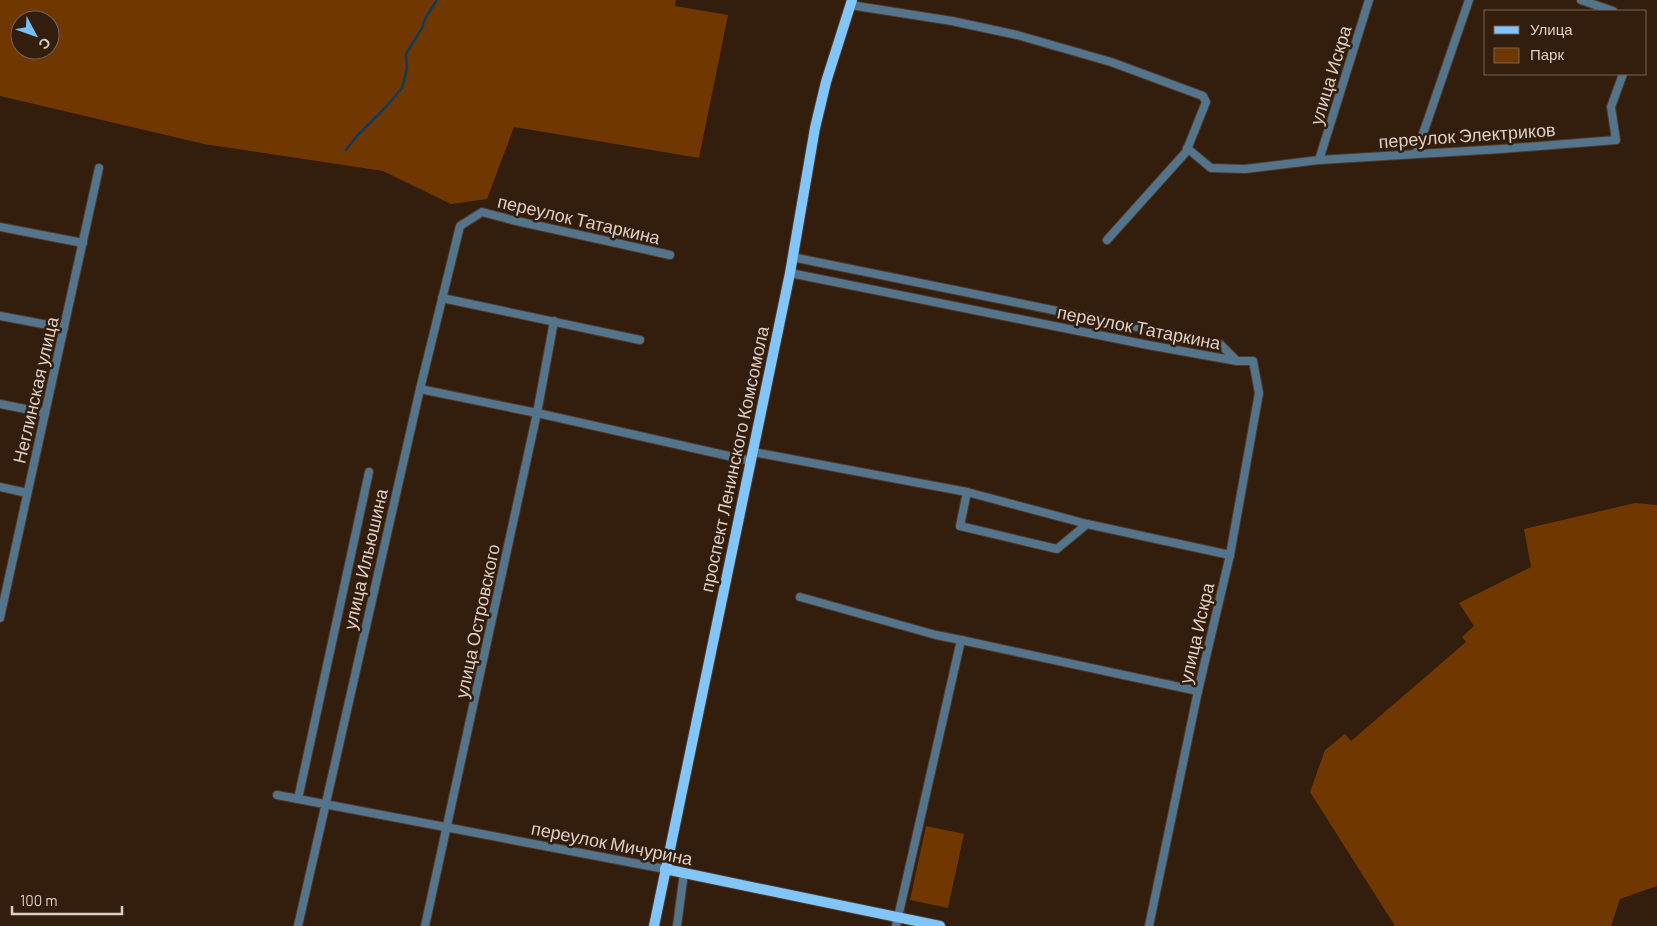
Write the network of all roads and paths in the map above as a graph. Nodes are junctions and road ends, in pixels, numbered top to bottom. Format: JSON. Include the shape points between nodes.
{"nodes":[{"id":1,"x":1369,"y":0,"type":"edge"},
{"id":2,"x":1469,"y":0,"type":"edge"},
{"id":3,"x":1581,"y":0,"type":"edge"},
{"id":4,"x":851,"y":2,"type":"edge"},
{"id":5,"x":1610,"y":10,"type":"edge"},
{"id":6,"x":1623,"y":75,"type":"edge"},
{"id":7,"x":1187,"y":148,"type":"junction"},
{"id":8,"x":1416,"y":154,"type":"junction"},
{"id":9,"x":1319,"y":160,"type":"junction"},
{"id":10,"x":99,"y":168,"type":"dead end"},
{"id":11,"x":482,"y":212,"type":"joint"},
{"id":12,"x":0,"y":227,"type":"edge"},
{"id":13,"x":1106,"y":240,"type":"dead end"},
{"id":14,"x":83,"y":243,"type":"junction"},
{"id":15,"x":670,"y":255,"type":"dead end"},
{"id":16,"x":792,"y":257,"type":"junction"},
{"id":17,"x":790,"y":273,"type":"junction"},
{"id":18,"x":442,"y":298,"type":"junction"},
{"id":19,"x":0,"y":316,"type":"edge"},
{"id":20,"x":554,"y":321,"type":"junction"},
{"id":21,"x":64,"y":328,"type":"junction"},
{"id":22,"x":640,"y":340,"type":"dead end"},
{"id":23,"x":1237,"y":361,"type":"junction"},
{"id":24,"x":420,"y":389,"type":"junction"},
{"id":25,"x":0,"y":404,"type":"edge"},
{"id":26,"x":45,"y":413,"type":"junction"},
{"id":27,"x":537,"y":413,"type":"junction"},
{"id":28,"x":752,"y":457,"type":"junction"},
{"id":29,"x":369,"y":472,"type":"dead end"},
{"id":30,"x":0,"y":487,"type":"edge"},
{"id":31,"x":967,"y":492,"type":"junction"},
{"id":32,"x":27,"y":493,"type":"junction"},
{"id":33,"x":1087,"y":524,"type":"junction"},
{"id":34,"x":1230,"y":555,"type":"junction"},
{"id":35,"x":0,"y":575,"type":"edge"},
{"id":36,"x":9,"y":577,"type":"junction"},
{"id":37,"x":800,"y":597,"type":"dead end"},
{"id":38,"x":0,"y":618,"type":"edge"},
{"id":39,"x":961,"y":640,"type":"junction"},
{"id":40,"x":1198,"y":691,"type":"junction"},
{"id":41,"x":277,"y":795,"type":"dead end"},
{"id":42,"x":298,"y":799,"type":"junction"},
{"id":43,"x":324,"y":804,"type":"junction"},
{"id":44,"x":448,"y":828,"type":"junction"},
{"id":45,"x":665,"y":869,"type":"junction"},
{"id":46,"x":684,"y":873,"type":"junction"},
{"id":47,"x":897,"y":922,"type":"edge"},
{"id":48,"x":298,"y":926,"type":"edge"},
{"id":49,"x":425,"y":926,"type":"edge"},
{"id":50,"x":654,"y":926,"type":"edge"},
{"id":51,"x":677,"y":926,"type":"edge"},
{"id":52,"x":940,"y":926,"type":"edge"},
{"id":53,"x":1149,"y":926,"type":"edge"}],
"edges":[{"from":1,"to":9,"type":"street","name":"улица Искра"},
{"from":2,"to":8,"type":"street"},
{"from":3,"to":5,"type":"street"},
{"from":4,"to":7,"type":"street","via":[[1017,35],[1111,62],[1196,92],[1206,102]]},
{"from":4,"to":16,"type":"main road","name":"проспект Ленинского Комсомола","via":[[815,128]]},
{"from":6,"to":8,"type":"street","name":"переулок Электриков","via":[[1611,107],[1616,140]]},
{"from":7,"to":9,"type":"street","name":"переулок Электриков","via":[[1211,168],[1245,169]]},
{"from":7,"to":13,"type":"street"},
{"from":8,"to":9,"type":"street","name":"переулок Электриков"},
{"from":10,"to":14,"type":"street","name":"Неглинская улица"},
{"from":11,"to":15,"type":"street","name":"переулок Татаркина"},
{"from":11,"to":18,"type":"street","name":"улица Ильюшина","via":[[460,226]]},
{"from":12,"to":14,"type":"street"},
{"from":14,"to":21,"type":"street","name":"Неглинская улица"},
{"from":16,"to":17,"type":"main road","name":"проспект Ленинского Комсомола"},
{"from":16,"to":23,"type":"street","name":"переулок Татаркина","via":[[1220,344]]},
{"from":17,"to":23,"type":"street","name":"переулок Татаркина"},
{"from":17,"to":28,"type":"main road","name":"проспект Ленинского Комсомола"},
{"from":18,"to":20,"type":"street"},
{"from":18,"to":24,"type":"street","name":"улица Ильюшина"},
{"from":19,"to":21,"type":"street"},
{"from":20,"to":22,"type":"street"},
{"from":20,"to":27,"type":"street","name":"улица Островского"},
{"from":21,"to":26,"type":"street","name":"Неглинская улица"},
{"from":23,"to":34,"type":"street","name":"улица Искра","via":[[1253,361],[1259,393]]},
{"from":24,"to":27,"type":"street"},
{"from":24,"to":43,"type":"street","name":"улица Ильюшина"},
{"from":25,"to":26,"type":"street"},
{"from":26,"to":32,"type":"street","name":"Неглинская улица"},
{"from":27,"to":28,"type":"street"},
{"from":27,"to":44,"type":"street","name":"улица Островского"},
{"from":28,"to":31,"type":"street"},
{"from":28,"to":45,"type":"main road","name":"проспект Ленинского Комсомола"},
{"from":29,"to":42,"type":"street"},
{"from":30,"to":32,"type":"street"},
{"from":31,"to":33,"type":"street"},
{"from":31,"to":33,"type":"street","via":[[960,526],[1057,549]]},
{"from":32,"to":36,"type":"street","name":"Неглинская улица"},
{"from":33,"to":34,"type":"street"},
{"from":34,"to":40,"type":"street","name":"улица Искра"},
{"from":35,"to":36,"type":"street"},
{"from":36,"to":38,"type":"street","name":"Неглинская улица"},
{"from":37,"to":39,"type":"street"},
{"from":39,"to":40,"type":"street"},
{"from":39,"to":47,"type":"street"},
{"from":40,"to":53,"type":"street","name":"улица Искра"},
{"from":41,"to":42,"type":"street","name":"переулок Мичурина"},
{"from":42,"to":43,"type":"street","name":"переулок Мичурина"},
{"from":43,"to":44,"type":"street","name":"переулок Мичурина"},
{"from":43,"to":48,"type":"street","name":"улица Ильюшина"},
{"from":44,"to":45,"type":"street","name":"переулок Мичурина"},
{"from":44,"to":49,"type":"street","name":"улица Островского"},
{"from":45,"to":46,"type":"main road","name":"переулок Мичурина"},
{"from":45,"to":50,"type":"main road","name":"проспект Ленинского Комсомола"},
{"from":46,"to":47,"type":"main road","name":"переулок Мичурина"},
{"from":46,"to":51,"type":"street"},
{"from":47,"to":52,"type":"main road","name":"переулок Мичурина"}]}
